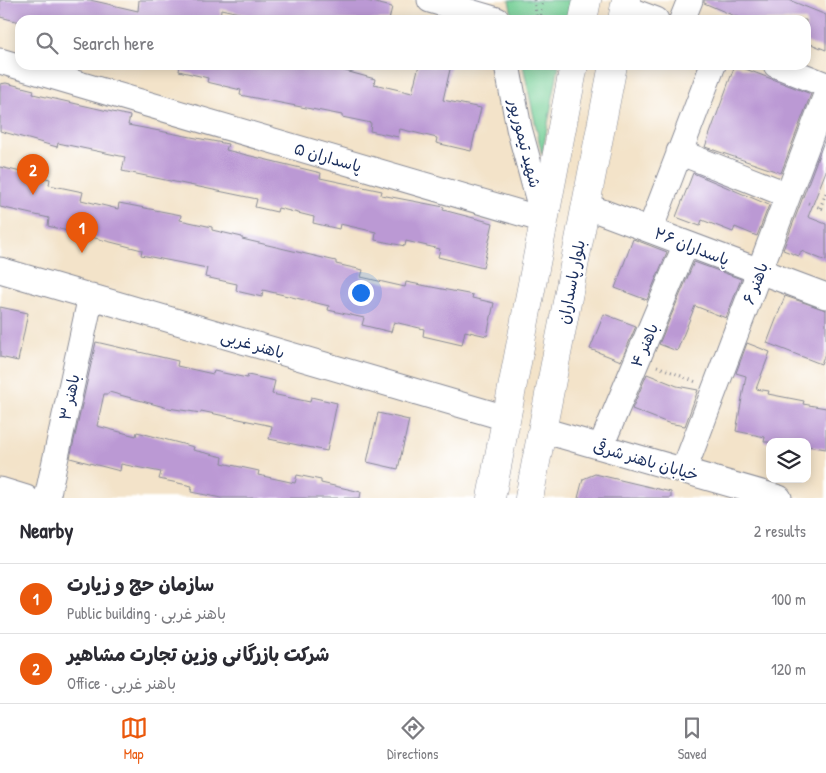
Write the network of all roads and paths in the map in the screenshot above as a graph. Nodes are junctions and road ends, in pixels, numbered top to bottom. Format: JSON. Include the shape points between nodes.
{"nodes":[{"id":1,"x":430,"y":0,"type":"edge"},
{"id":2,"x":495,"y":0,"type":"edge"},
{"id":3,"x":534,"y":0,"type":"edge"},
{"id":4,"x":543,"y":0,"type":"edge"},
{"id":5,"x":587,"y":0,"type":"edge"},
{"id":6,"x":690,"y":0,"type":"edge"},
{"id":7,"x":624,"y":9,"type":"edge"},
{"id":8,"x":481,"y":15,"type":"edge"},
{"id":9,"x":497,"y":15,"type":"edge"},
{"id":10,"x":537,"y":15,"type":"edge"},
{"id":11,"x":539,"y":15,"type":"edge"},
{"id":12,"x":584,"y":15,"type":"edge"},
{"id":13,"x":641,"y":15,"type":"edge"},
{"id":14,"x":684,"y":15,"type":"edge"},
{"id":15,"x":0,"y":61,"type":"edge"},
{"id":16,"x":15,"y":65,"type":"edge"},
{"id":17,"x":30,"y":70,"type":"edge"},
{"id":18,"x":508,"y":70,"type":"edge"},
{"id":19,"x":573,"y":70,"type":"edge"},
{"id":20,"x":612,"y":70,"type":"edge"},
{"id":21,"x":710,"y":70,"type":"edge"},
{"id":22,"x":788,"y":70,"type":"edge"},
{"id":23,"x":826,"y":85,"type":"edge"},
{"id":24,"x":826,"y":95,"type":"edge"},
{"id":25,"x":680,"y":152,"type":"junction"},
{"id":26,"x":826,"y":193,"type":"edge"},
{"id":27,"x":788,"y":195,"type":"junction"},
{"id":28,"x":586,"y":206,"type":"junction"},
{"id":29,"x":820,"y":208,"type":"dead end"},
{"id":30,"x":544,"y":220,"type":"junction"},
{"id":31,"x":650,"y":230,"type":"junction"},
{"id":32,"x":686,"y":244,"type":"junction"},
{"id":33,"x":0,"y":270,"type":"edge"},
{"id":34,"x":759,"y":271,"type":"junction"},
{"id":35,"x":91,"y":296,"type":"junction"},
{"id":36,"x":826,"y":296,"type":"edge"},
{"id":37,"x":638,"y":358,"type":"junction"},
{"id":38,"x":714,"y":389,"type":"junction"},
{"id":39,"x":506,"y":418,"type":"junction"},
{"id":40,"x":542,"y":430,"type":"junction"},
{"id":41,"x":602,"y":446,"type":"junction"},
{"id":42,"x":684,"y":470,"type":"junction"},
{"id":43,"x":0,"y":490,"type":"edge"},
{"id":44,"x":26,"y":498,"type":"edge"},
{"id":45,"x":47,"y":498,"type":"edge"},
{"id":46,"x":491,"y":498,"type":"edge"},
{"id":47,"x":529,"y":498,"type":"edge"},
{"id":48,"x":779,"y":498,"type":"edge"}],
"edges":[{"from":1,"to":8,"type":"street"},
{"from":2,"to":9,"type":"street"},
{"from":3,"to":10,"type":"path"},
{"from":4,"to":11,"type":"path"},
{"from":5,"to":12,"type":"main road"},
{"from":6,"to":14,"type":"street"},
{"from":7,"to":13,"type":"street"},
{"from":15,"to":16,"type":"street","name":"پاسداران ۵"},
{"from":17,"to":30,"type":"street","name":"پاسداران ۵"},
{"from":18,"to":30,"type":"street","name":"شهید تیمورپور","via":[[519,128]]},
{"from":19,"to":30,"type":"main road"},
{"from":20,"to":28,"type":"main road","name":"بلوار پاسداران"},
{"from":21,"to":25,"type":"street"},
{"from":22,"to":23,"type":"street"},
{"from":24,"to":27,"type":"street","name":"باهنر ۶"},
{"from":25,"to":27,"type":"street"},
{"from":25,"to":31,"type":"street"},
{"from":26,"to":29,"type":"path"},
{"from":27,"to":34,"type":"street","name":"باهنر ۶"},
{"from":28,"to":31,"type":"street","name":"پاسداران ۲۶"},
{"from":28,"to":40,"type":"main road","name":"بلوار پاسداران"},
{"from":30,"to":39,"type":"main road"},
{"from":31,"to":32,"type":"street","name":"پاسداران ۲۶"},
{"from":32,"to":34,"type":"street","name":"پاسداران ۲۶"},
{"from":32,"to":37,"type":"street","name":"باهنر ۴"},
{"from":33,"to":35,"type":"street","name":"باهنر غربی"},
{"from":34,"to":36,"type":"street","name":"پاسداران ۲۶"},
{"from":34,"to":38,"type":"street","name":"باهنر ۶"},
{"from":35,"to":39,"type":"street","name":"باهنر غربی"},
{"from":35,"to":45,"type":"street","name":"باهنر ۳"},
{"from":37,"to":38,"type":"path"},
{"from":37,"to":41,"type":"street","name":"باهنر ۴"},
{"from":38,"to":42,"type":"street","name":"باهنر ۶"},
{"from":39,"to":46,"type":"main road"},
{"from":40,"to":41,"type":"street","name":"خیابان باهنر شرقی"},
{"from":40,"to":47,"type":"main road","name":"بلوار پاسداران"},
{"from":41,"to":42,"type":"street","name":"خیابان باهنر شرقی"},
{"from":42,"to":48,"type":"street","name":"خیابان باهنر شرقی"},
{"from":43,"to":44,"type":"street"}]}
